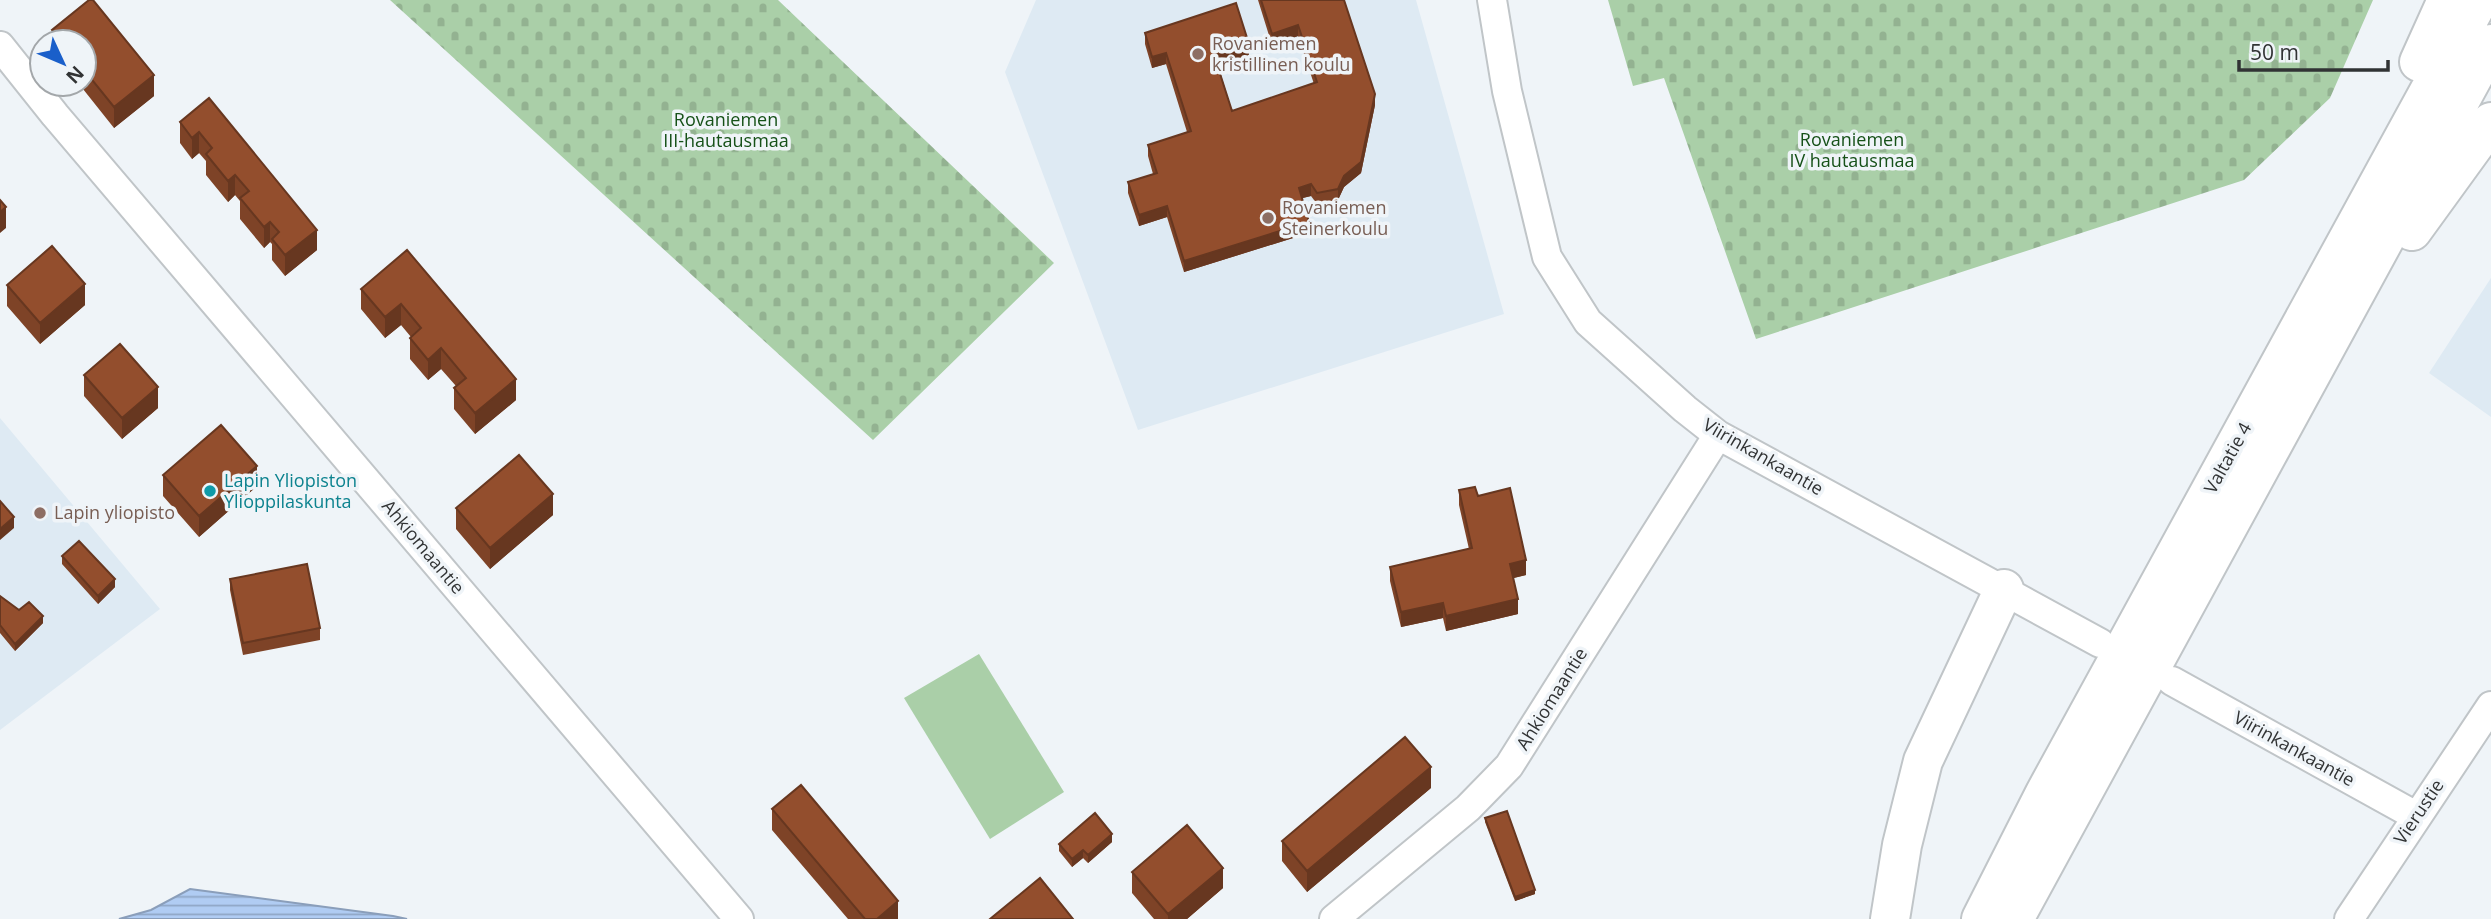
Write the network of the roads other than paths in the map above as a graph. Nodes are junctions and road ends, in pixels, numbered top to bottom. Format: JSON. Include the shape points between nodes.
{"nodes":[{"id":1,"x":1477,"y":0,"type":"edge"},
{"id":2,"x":1492,"y":0,"type":"edge"},
{"id":3,"x":2447,"y":0,"type":"edge"},
{"id":4,"x":2480,"y":0,"type":"edge"},
{"id":5,"x":2491,"y":44,"type":"edge"},
{"id":6,"x":0,"y":46,"type":"edge"},
{"id":7,"x":1507,"y":91,"type":"junction"},
{"id":8,"x":2491,"y":122,"type":"edge"},
{"id":9,"x":2314,"y":332,"type":"junction"},
{"id":10,"x":1718,"y":435,"type":"junction"},
{"id":11,"x":2004,"y":589,"type":"junction"},
{"id":12,"x":2100,"y":643,"type":"dead end"},
{"id":13,"x":2172,"y":681,"type":"dead end"},
{"id":14,"x":2491,"y":706,"type":"edge"},
{"id":15,"x":2416,"y":816,"type":"junction"},
{"id":16,"x":738,"y":919,"type":"edge"},
{"id":17,"x":1335,"y":919,"type":"edge"},
{"id":18,"x":1890,"y":919,"type":"edge"},
{"id":19,"x":1981,"y":919,"type":"edge"},
{"id":20,"x":2014,"y":919,"type":"edge"},
{"id":21,"x":2349,"y":919,"type":"edge"}],
"edges":[{"from":1,"to":7,"type":"street","name":"Viirinkankaantie"},
{"from":2,"to":7,"type":"street","name":"Viirinkankaantie"},
{"from":3,"to":9,"type":"highway"},
{"from":4,"to":9,"type":"highway","name":"Valtatie 4"},
{"from":5,"to":9,"type":"highway","name":"Valtatie 4"},
{"from":6,"to":16,"type":"street","name":"Ahkiomaantie"},
{"from":7,"to":10,"type":"street","name":"Viirinkankaantie","via":[[1547,257],[1588,322]]},
{"from":8,"to":9,"type":"highway","via":[[2403,245]]},
{"from":9,"to":19,"type":"highway","name":"Valtatie 4","via":[[2045,793]]},
{"from":9,"to":20,"type":"highway","name":"Valtatie 4"},
{"from":10,"to":11,"type":"street","name":"Viirinkankaantie"},
{"from":10,"to":17,"type":"street","name":"Ahkiomaantie","via":[[1509,766],[1468,808]]},
{"from":11,"to":12,"type":"street","name":"Viirinkankaantie"},
{"from":11,"to":18,"type":"highway","via":[[1923,761]]},
{"from":13,"to":15,"type":"street","name":"Viirinkankaantie"},
{"from":14,"to":15,"type":"street","name":"Vierustie"},
{"from":15,"to":21,"type":"street","name":"Vierustie"}]}
